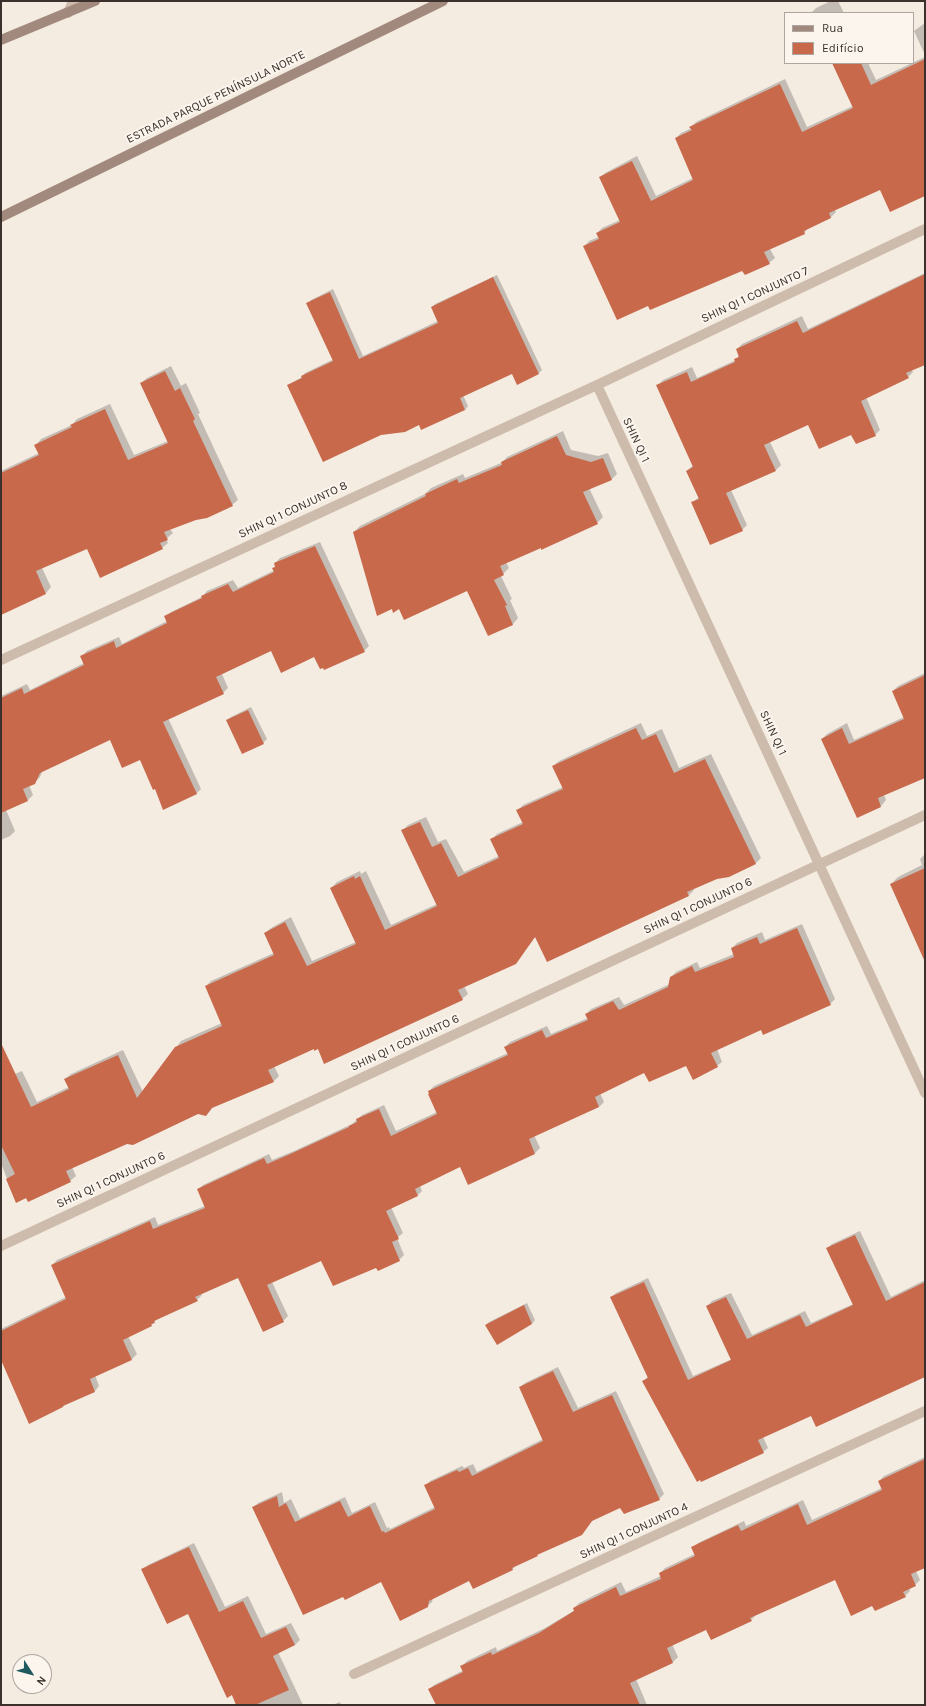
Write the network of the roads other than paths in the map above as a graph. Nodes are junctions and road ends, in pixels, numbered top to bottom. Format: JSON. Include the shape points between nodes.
{"nodes":[{"id":1,"x":73,"y":1,"type":"edge"},
{"id":2,"x":95,"y":1,"type":"edge"},
{"id":3,"x":443,"y":1,"type":"edge"},
{"id":4,"x":435,"y":3,"type":"edge"},
{"id":5,"x":68,"y":13,"type":"junction"},
{"id":6,"x":1,"y":40,"type":"edge"},
{"id":7,"x":1,"y":217,"type":"edge"},
{"id":8,"x":925,"y":229,"type":"edge"},
{"id":9,"x":597,"y":385,"type":"junction"},
{"id":10,"x":1,"y":660,"type":"edge"},
{"id":11,"x":925,"y":815,"type":"edge"},
{"id":12,"x":819,"y":864,"type":"junction"},
{"id":13,"x":925,"y":1093,"type":"edge"},
{"id":14,"x":1,"y":1246,"type":"edge"},
{"id":15,"x":925,"y":1411,"type":"edge"},
{"id":16,"x":354,"y":1674,"type":"dead end"}],
"edges":[{"from":1,"to":5,"type":"street"},
{"from":2,"to":5,"type":"main road"},
{"from":3,"to":4,"type":"main road","name":"ESTRADA PARQUE PENÍNSULA NORTE"},
{"from":4,"to":7,"type":"main road","name":"ESTRADA PARQUE PENÍNSULA NORTE"},
{"from":5,"to":6,"type":"main road"},
{"from":8,"to":9,"type":"street","name":"SHIN QI 1 CONJUNTO 7"},
{"from":9,"to":10,"type":"street","name":"SHIN QI 1 CONJUNTO 8"},
{"from":9,"to":12,"type":"street","name":"SHIN QI 1"},
{"from":11,"to":12,"type":"street","name":"SHIN QI 1 CONJUNTO 6"},
{"from":12,"to":13,"type":"street","name":"SHIN QI 1"},
{"from":12,"to":14,"type":"street","name":"SHIN QI 1 CONJUNTO 6"},
{"from":15,"to":16,"type":"street","name":"SHIN QI 1 CONJUNTO 4"}]}
